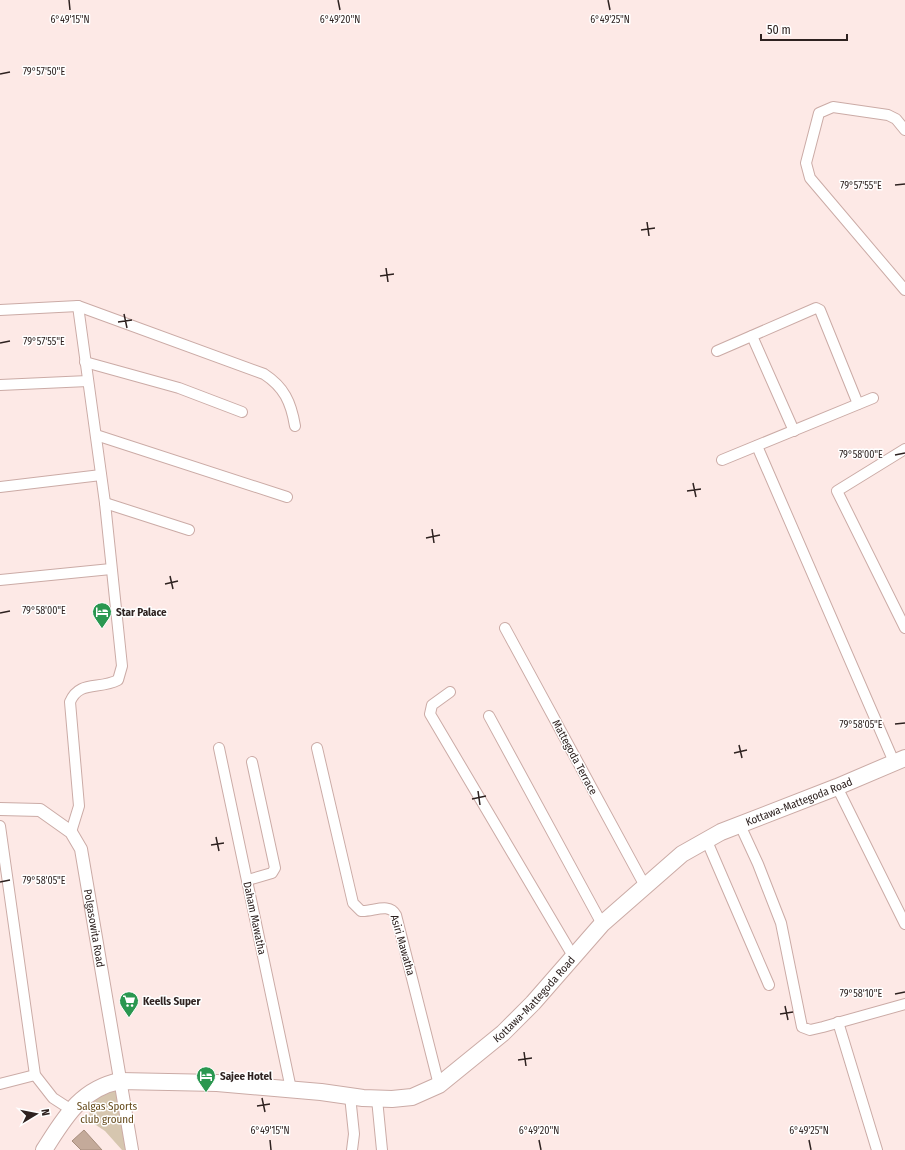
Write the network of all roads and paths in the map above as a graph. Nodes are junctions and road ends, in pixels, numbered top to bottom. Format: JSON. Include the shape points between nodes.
{"nodes":[{"id":1,"x":905,"y":130,"type":"edge"},
{"id":2,"x":905,"y":290,"type":"edge"},
{"id":3,"x":78,"y":306,"type":"junction"},
{"id":4,"x":0,"y":310,"type":"edge"},
{"id":5,"x":752,"y":336,"type":"junction"},
{"id":6,"x":717,"y":351,"type":"dead end"},
{"id":7,"x":86,"y":362,"type":"junction"},
{"id":8,"x":88,"y":382,"type":"junction"},
{"id":9,"x":0,"y":385,"type":"edge"},
{"id":10,"x":873,"y":398,"type":"dead end"},
{"id":11,"x":858,"y":404,"type":"junction"},
{"id":12,"x":242,"y":412,"type":"dead end"},
{"id":13,"x":295,"y":426,"type":"dead end"},
{"id":14,"x":794,"y":432,"type":"junction"},
{"id":15,"x":96,"y":435,"type":"junction"},
{"id":16,"x":757,"y":446,"type":"junction"},
{"id":17,"x":905,"y":449,"type":"edge"},
{"id":18,"x":722,"y":460,"type":"dead end"},
{"id":19,"x":101,"y":475,"type":"junction"},
{"id":20,"x":0,"y":487,"type":"edge"},
{"id":21,"x":287,"y":497,"type":"dead end"},
{"id":22,"x":105,"y":503,"type":"junction"},
{"id":23,"x":189,"y":530,"type":"dead end"},
{"id":24,"x":111,"y":569,"type":"junction"},
{"id":25,"x":0,"y":580,"type":"edge"},
{"id":26,"x":505,"y":628,"type":"dead end"},
{"id":27,"x":905,"y":628,"type":"edge"},
{"id":28,"x":450,"y":692,"type":"dead end"},
{"id":29,"x":489,"y":716,"type":"dead end"},
{"id":30,"x":219,"y":748,"type":"dead end"},
{"id":31,"x":317,"y":748,"type":"dead end"},
{"id":32,"x":900,"y":760,"type":"edge"},
{"id":33,"x":252,"y":762,"type":"dead end"},
{"id":34,"x":837,"y":787,"type":"junction"},
{"id":35,"x":0,"y":809,"type":"edge"},
{"id":36,"x":740,"y":825,"type":"junction"},
{"id":37,"x":0,"y":826,"type":"edge"},
{"id":38,"x":72,"y":832,"type":"junction"},
{"id":39,"x":706,"y":840,"type":"junction"},
{"id":40,"x":248,"y":880,"type":"junction"},
{"id":41,"x":645,"y":886,"type":"junction"},
{"id":42,"x":602,"y":924,"type":"junction"},
{"id":43,"x":905,"y":924,"type":"edge"},
{"id":44,"x":573,"y":956,"type":"junction"},
{"id":45,"x":769,"y":985,"type":"dead end"},
{"id":46,"x":905,"y":1004,"type":"edge"},
{"id":47,"x":838,"y":1022,"type":"junction"},
{"id":48,"x":35,"y":1075,"type":"junction"},
{"id":49,"x":120,"y":1080,"type":"junction"},
{"id":50,"x":0,"y":1084,"type":"edge"},
{"id":51,"x":440,"y":1085,"type":"junction"},
{"id":52,"x":291,"y":1089,"type":"junction"},
{"id":53,"x":350,"y":1096,"type":"junction"},
{"id":54,"x":377,"y":1099,"type":"junction"},
{"id":55,"x":70,"y":1109,"type":"junction"},
{"id":56,"x":44,"y":1150,"type":"edge"},
{"id":57,"x":132,"y":1150,"type":"edge"},
{"id":58,"x":352,"y":1150,"type":"edge"},
{"id":59,"x":382,"y":1150,"type":"edge"},
{"id":60,"x":877,"y":1150,"type":"edge"}],
"edges":[{"from":1,"to":2,"type":"street","via":[[896,119],[888,115],[833,106],[820,113],[806,163],[810,178]]},
{"from":3,"to":4,"type":"street"},
{"from":3,"to":7,"type":"street"},
{"from":3,"to":13,"type":"street","via":[[264,374],[286,395],[292,408]]},
{"from":5,"to":6,"type":"street"},
{"from":5,"to":11,"type":"street","via":[[814,309],[820,310]]},
{"from":5,"to":14,"type":"street"},
{"from":7,"to":8,"type":"street"},
{"from":7,"to":12,"type":"street","via":[[179,388]]},
{"from":8,"to":9,"type":"street"},
{"from":8,"to":15,"type":"street"},
{"from":10,"to":11,"type":"street"},
{"from":11,"to":14,"type":"street"},
{"from":14,"to":16,"type":"street"},
{"from":15,"to":19,"type":"street"},
{"from":15,"to":21,"type":"street"},
{"from":16,"to":18,"type":"street"},
{"from":16,"to":32,"type":"street"},
{"from":17,"to":27,"type":"street","via":[[837,491]]},
{"from":19,"to":20,"type":"street"},
{"from":19,"to":22,"type":"street"},
{"from":22,"to":23,"type":"street"},
{"from":22,"to":24,"type":"street"},
{"from":24,"to":25,"type":"street"},
{"from":24,"to":38,"type":"street","via":[[122,666],[118,680],[110,684],[80,688],[73,693],[70,702],[78,806]]},
{"from":26,"to":41,"type":"street","name":"Mattegoda Terrace"},
{"from":28,"to":44,"type":"street","via":[[432,705],[430,714]]},
{"from":29,"to":42,"type":"street"},
{"from":30,"to":40,"type":"street","name":"Daham Mawatha"},
{"from":31,"to":51,"type":"street","name":"Asiri Mawatha","via":[[353,903],[361,911],[387,908],[396,915]]},
{"from":32,"to":34,"type":"main road","name":"Kottawa-Mattegoda Road"},
{"from":33,"to":40,"type":"street","via":[[275,868],[272,873]]},
{"from":34,"to":36,"type":"main road","name":"Kottawa-Mattegoda Road"},
{"from":34,"to":43,"type":"street"},
{"from":35,"to":38,"type":"street","name":"Polgasowita Road","via":[[40,810]]},
{"from":36,"to":39,"type":"main road","name":"Kottawa-Mattegoda Road"},
{"from":36,"to":47,"type":"street","via":[[781,922],[802,1027],[810,1030]]},
{"from":37,"to":48,"type":"street"},
{"from":38,"to":49,"type":"street","name":"Polgasowita Road","via":[[81,849]]},
{"from":39,"to":41,"type":"main road","name":"Kottawa-Mattegoda Road","via":[[682,854]]},
{"from":39,"to":45,"type":"street"},
{"from":40,"to":52,"type":"street","name":"Daham Mawatha"},
{"from":41,"to":42,"type":"main road","name":"Kottawa-Mattegoda Road"},
{"from":42,"to":44,"type":"main road","name":"Kottawa-Mattegoda Road"},
{"from":44,"to":51,"type":"main road","name":"Kottawa-Mattegoda Road","via":[[533,1003],[503,1033]]},
{"from":46,"to":47,"type":"street"},
{"from":47,"to":60,"type":"street"},
{"from":48,"to":50,"type":"street"},
{"from":48,"to":55,"type":"street","via":[[52,1098]]},
{"from":49,"to":52,"type":"main road","name":"Kottawa-Mattegoda Road","via":[[217,1082]]},
{"from":49,"to":55,"type":"main road","via":[[102,1086]]},
{"from":49,"to":57,"type":"street","name":"Polgasowita Road"},
{"from":51,"to":54,"type":"main road","name":"Kottawa-Mattegoda Road","via":[[412,1097]]},
{"from":52,"to":53,"type":"main road","name":"Kottawa-Mattegoda Road"},
{"from":53,"to":54,"type":"main road","name":"Kottawa-Mattegoda Road"},
{"from":53,"to":58,"type":"street","via":[[354,1134]]},
{"from":54,"to":59,"type":"street"},
{"from":55,"to":56,"type":"main road"}]}
